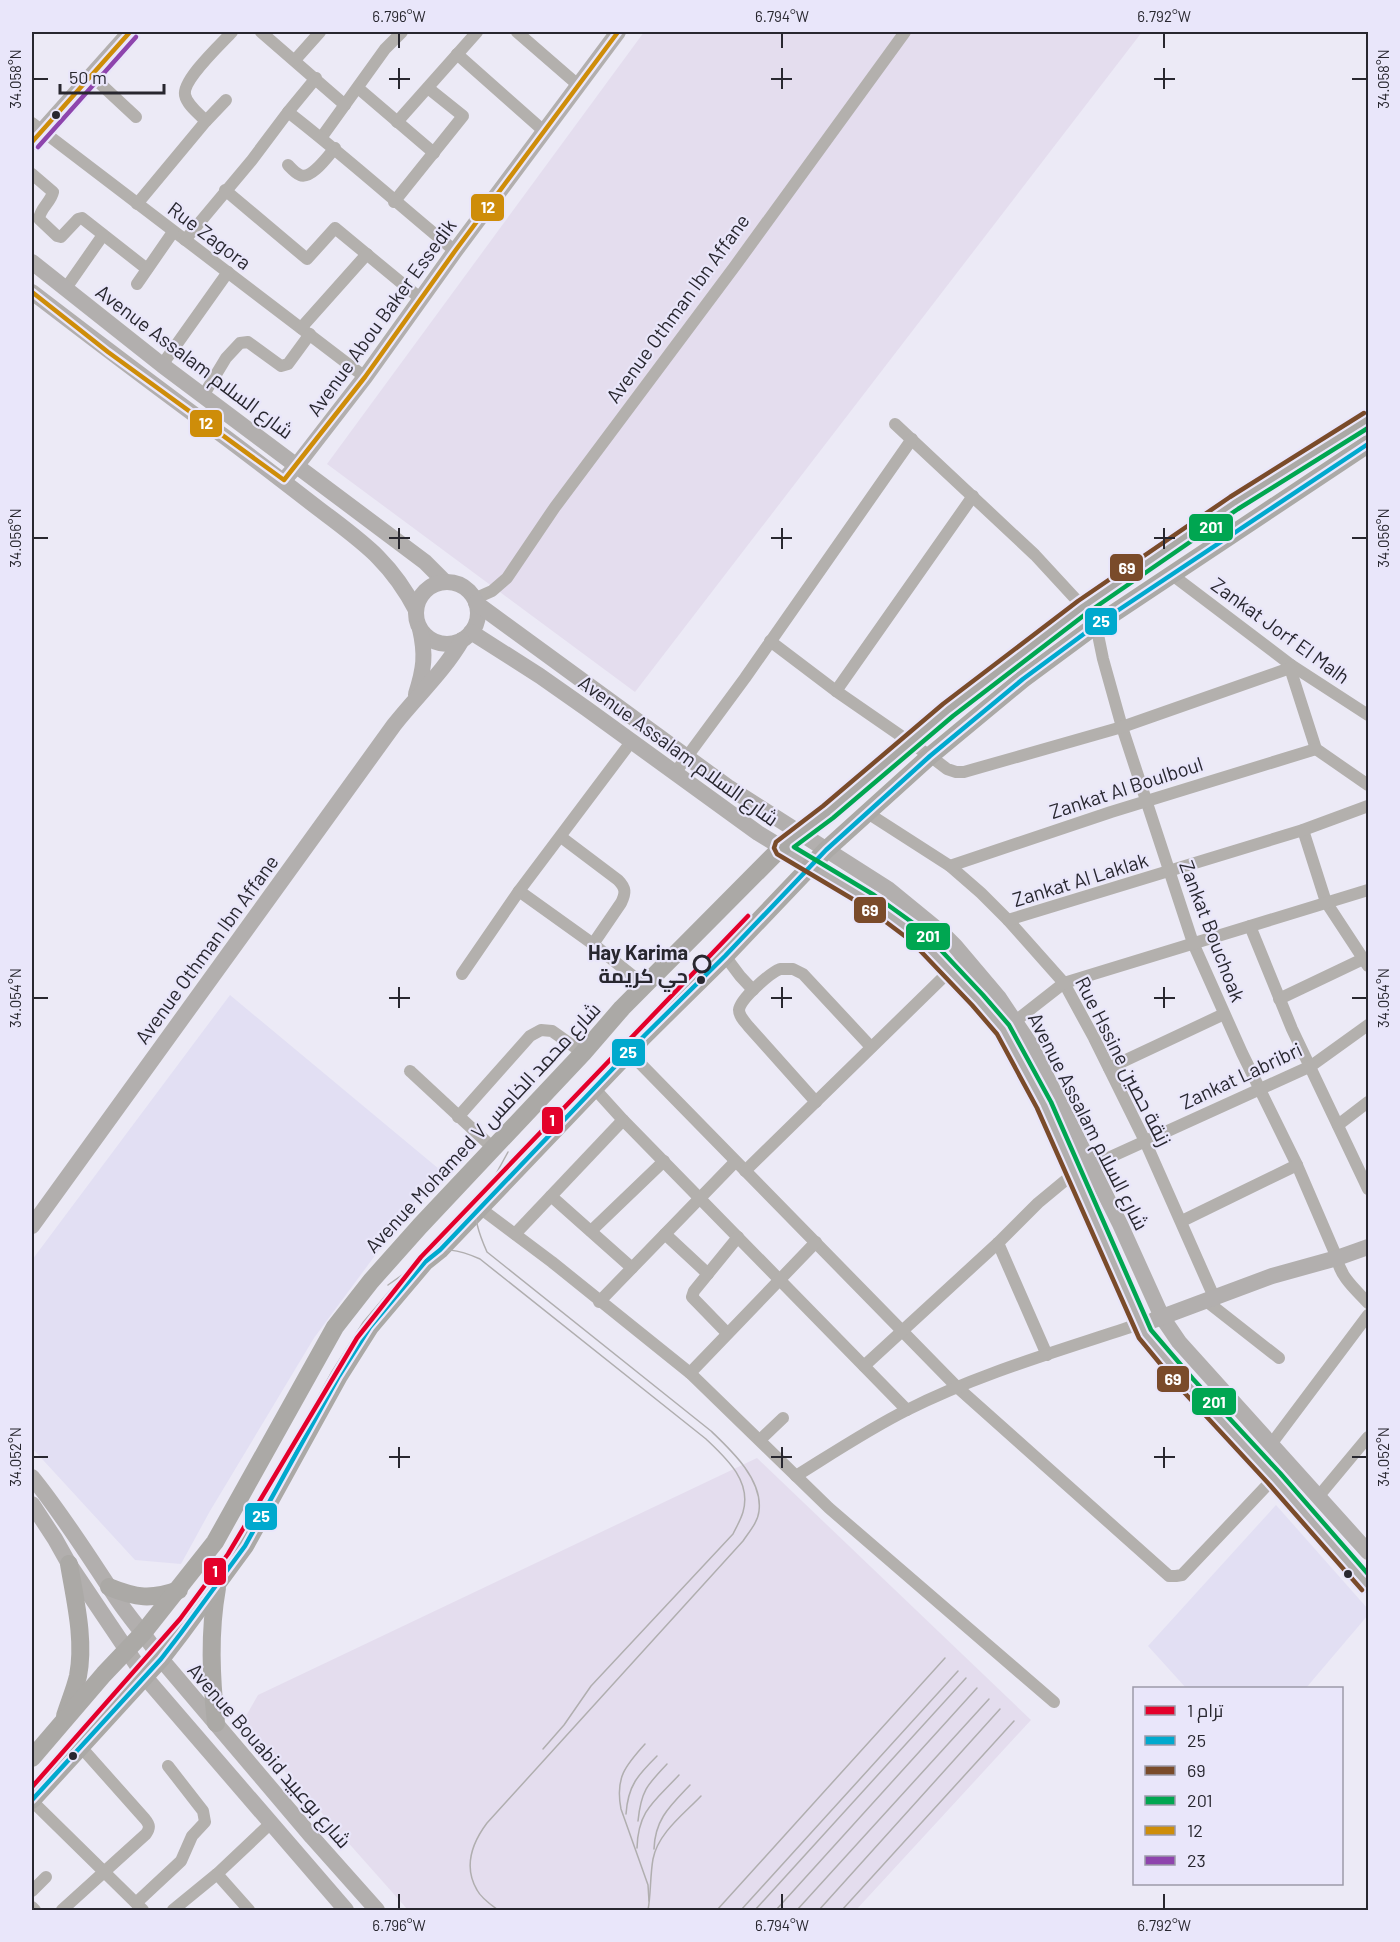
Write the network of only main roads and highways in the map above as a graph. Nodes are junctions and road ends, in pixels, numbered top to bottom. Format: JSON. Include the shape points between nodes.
{"nodes":[{"id":1,"x":1368,"y":419,"type":"edge"},
{"id":2,"x":1368,"y":444,"type":"edge"},
{"id":3,"x":69,"y":1564,"type":"road end"},
{"id":4,"x":218,"y":1582,"type":"junction"},
{"id":5,"x":109,"y":1587,"type":"road end"},
{"id":6,"x":178,"y":1590,"type":"junction"},
{"id":7,"x":216,"y":1723,"type":"road end"},
{"id":8,"x":63,"y":1724,"type":"junction"},
{"id":9,"x":32,"y":1758,"type":"edge"},
{"id":10,"x":32,"y":1800,"type":"edge"}],
"edges":[{"from":1,"to":6,"type":"main road","name":"Avenue Mohamed V شارع محمد الخامس","via":[[1234,503],[1083,607],[984,681],[781,848],[644,985],[371,1281],[335,1327],[215,1542]]},
{"from":2,"to":4,"type":"main road","via":[[1096,625],[1023,679],[826,850],[425,1262],[370,1327],[328,1394],[245,1546]]},
{"from":3,"to":8,"type":"main road","via":[[79,1660]]},
{"from":4,"to":7,"type":"main road","via":[[210,1658]]},
{"from":4,"to":10,"type":"main road","via":[[161,1659]]},
{"from":5,"to":6,"type":"main road","via":[[139,1597],[162,1596]]},
{"from":6,"to":8,"type":"main road","name":"Avenue Mohamed V شارع محمد الخامس"},
{"from":8,"to":9,"type":"main road","name":"Avenue Mohamed V شارع محمد الخامس"}]}
